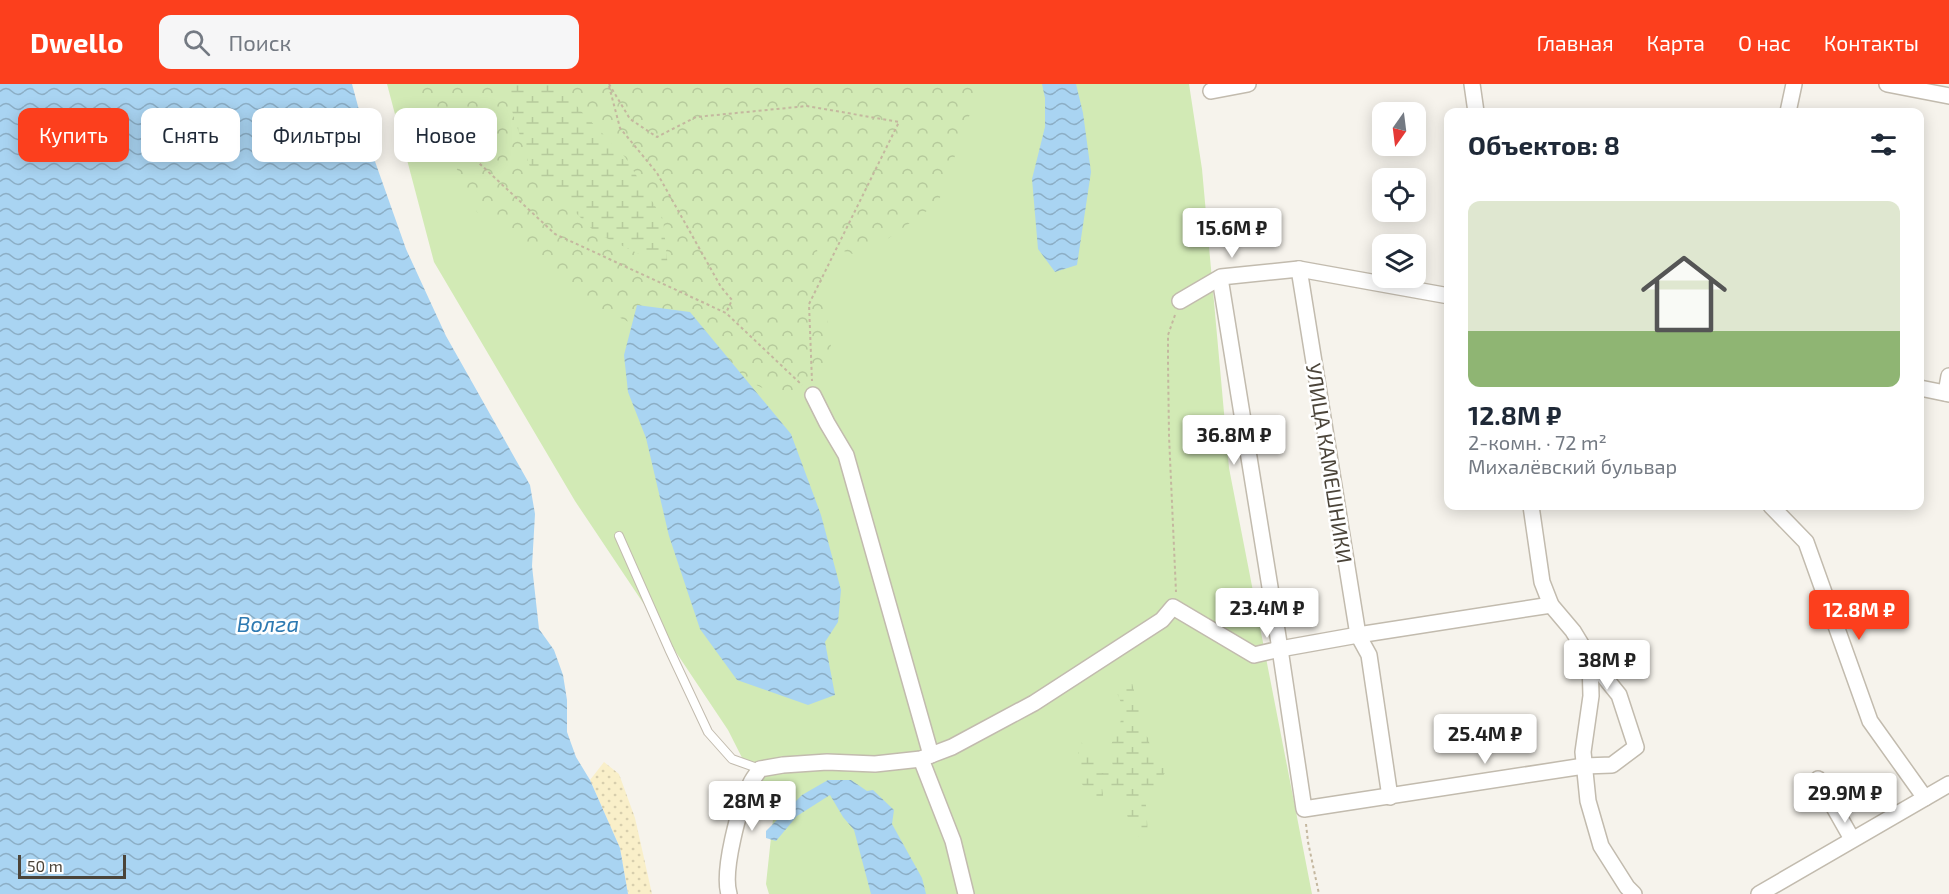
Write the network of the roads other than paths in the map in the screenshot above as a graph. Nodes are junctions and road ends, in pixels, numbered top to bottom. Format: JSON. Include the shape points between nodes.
{"nodes":[{"id":1,"x":1248,"y":84,"type":"edge"},
{"id":2,"x":1472,"y":84,"type":"edge"},
{"id":3,"x":1794,"y":84,"type":"edge"},
{"id":4,"x":1887,"y":84,"type":"edge"},
{"id":5,"x":1211,"y":91,"type":"dead end"},
{"id":6,"x":1949,"y":96,"type":"edge"},
{"id":7,"x":1475,"y":108,"type":"edge"},
{"id":8,"x":1789,"y":108,"type":"edge"},
{"id":9,"x":1299,"y":269,"type":"junction"},
{"id":10,"x":1220,"y":278,"type":"junction"},
{"id":11,"x":1444,"y":295,"type":"edge"},
{"id":12,"x":1180,"y":301,"type":"road end"},
{"id":13,"x":1949,"y":376,"type":"edge"},
{"id":14,"x":1924,"y":389,"type":"edge"},
{"id":15,"x":1947,"y":394,"type":"edge"},
{"id":16,"x":813,"y":396,"type":"road end"},
{"id":17,"x":1532,"y":510,"type":"edge"},
{"id":18,"x":1775,"y":510,"type":"edge"},
{"id":19,"x":619,"y":536,"type":"dead end"},
{"id":20,"x":1551,"y":605,"type":"junction"},
{"id":21,"x":1358,"y":635,"type":"junction"},
{"id":22,"x":1280,"y":649,"type":"junction"},
{"id":23,"x":1590,"y":659,"type":"junction"},
{"id":24,"x":926,"y":757,"type":"junction"},
{"id":25,"x":1584,"y":766,"type":"junction"},
{"id":26,"x":760,"y":769,"type":"junction"},
{"id":27,"x":1818,"y":779,"type":"dead end"},
{"id":28,"x":1949,"y":784,"type":"edge"},
{"id":29,"x":1390,"y":797,"type":"junction"},
{"id":30,"x":1925,"y":798,"type":"junction"},
{"id":31,"x":1852,"y":839,"type":"junction"},
{"id":32,"x":1771,"y":889,"type":"edge"},
{"id":33,"x":729,"y":894,"type":"edge"},
{"id":34,"x":966,"y":894,"type":"edge"},
{"id":35,"x":1634,"y":894,"type":"edge"},
{"id":36,"x":1759,"y":894,"type":"edge"}],
"edges":[{"from":1,"to":5,"type":"street"},
{"from":2,"to":7,"type":"street"},
{"from":3,"to":8,"type":"street"},
{"from":4,"to":6,"type":"street"},
{"from":9,"to":10,"type":"street"},
{"from":9,"to":11,"type":"street"},
{"from":9,"to":21,"type":"street","name":"УЛИЦА КАМЕШНИКИ"},
{"from":10,"to":12,"type":"street"},
{"from":10,"to":22,"type":"street"},
{"from":13,"to":15,"type":"street"},
{"from":14,"to":15,"type":"street"},
{"from":16,"to":24,"type":"street","via":[[846,455]]},
{"from":17,"to":20,"type":"street","via":[[1542,582]]},
{"from":18,"to":30,"type":"street","via":[[1806,542],[1870,721]]},
{"from":19,"to":26,"type":"lane","via":[[708,732],[732,759]]},
{"from":20,"to":21,"type":"street"},
{"from":20,"to":23,"type":"street"},
{"from":21,"to":22,"type":"street"},
{"from":21,"to":29,"type":"street","name":"УЛИЦА КАМЕШНИКИ","via":[[1369,656]]},
{"from":22,"to":24,"type":"street","via":[[1254,655],[1173,607],[1162,620],[1034,703]]},
{"from":22,"to":29,"type":"street","via":[[1304,809]]},
{"from":23,"to":25,"type":"street","via":[[1591,696]]},
{"from":23,"to":25,"type":"street","via":[[1619,695],[1636,747],[1612,765]]},
{"from":24,"to":26,"type":"street","via":[[874,764],[827,762]]},
{"from":24,"to":34,"type":"street"},
{"from":25,"to":29,"type":"street"},
{"from":25,"to":35,"type":"street","via":[[1588,801],[1601,846]]},
{"from":26,"to":33,"type":"street","via":[[741,807],[729,864]]},
{"from":27,"to":31,"type":"street"},
{"from":28,"to":30,"type":"street"},
{"from":30,"to":31,"type":"street"},
{"from":31,"to":32,"type":"street"},
{"from":32,"to":36,"type":"street"}]}
